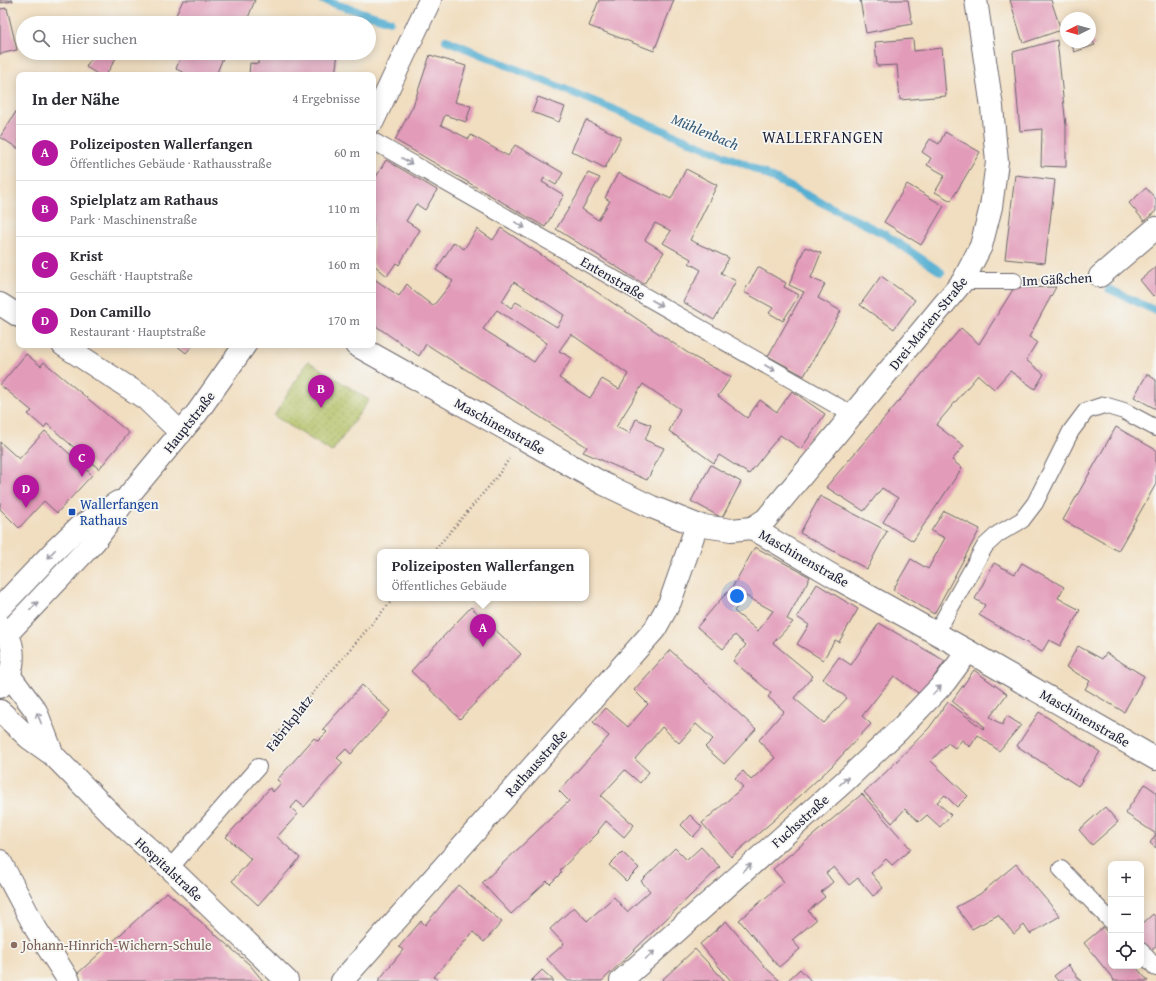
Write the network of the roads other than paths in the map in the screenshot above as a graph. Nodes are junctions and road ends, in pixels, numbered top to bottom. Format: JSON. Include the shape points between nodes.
{"nodes":[{"id":1,"x":430,"y":0,"type":"edge"},
{"id":2,"x":976,"y":0,"type":"edge"},
{"id":3,"x":376,"y":115,"type":"edge"},
{"id":4,"x":376,"y":143,"type":"edge"},
{"id":5,"x":1156,"y":228,"type":"edge"},
{"id":6,"x":1100,"y":276,"type":"road end"},
{"id":7,"x":963,"y":281,"type":"junction"},
{"id":8,"x":1014,"y":281,"type":"road end"},
{"id":9,"x":0,"y":304,"type":"edge"},
{"id":10,"x":16,"y":314,"type":"edge"},
{"id":11,"x":68,"y":348,"type":"edge"},
{"id":12,"x":243,"y":348,"type":"edge"},
{"id":13,"x":361,"y":348,"type":"edge"},
{"id":14,"x":853,"y":415,"type":"junction"},
{"id":15,"x":1156,"y":428,"type":"edge"},
{"id":16,"x":181,"y":433,"type":"junction"},
{"id":17,"x":129,"y":495,"type":"junction"},
{"id":18,"x":697,"y":525,"type":"junction"},
{"id":19,"x":752,"y":528,"type":"junction"},
{"id":20,"x":0,"y":608,"type":"edge"},
{"id":21,"x":4,"y":630,"type":"edge"},
{"id":22,"x":936,"y":633,"type":"junction"},
{"id":23,"x":968,"y":651,"type":"junction"},
{"id":24,"x":4,"y":681,"type":"edge"},
{"id":25,"x":0,"y":711,"type":"edge"},
{"id":26,"x":52,"y":755,"type":"junction"},
{"id":27,"x":1156,"y":759,"type":"edge"},
{"id":28,"x":258,"y":768,"type":"road end"},
{"id":29,"x":0,"y":861,"type":"edge"},
{"id":30,"x":170,"y":868,"type":"junction"},
{"id":31,"x":1061,"y":869,"type":"dead end"},
{"id":32,"x":1108,"y":918,"type":"edge"},
{"id":33,"x":1144,"y":955,"type":"edge"},
{"id":34,"x":1156,"y":968,"type":"edge"},
{"id":35,"x":69,"y":981,"type":"edge"},
{"id":36,"x":287,"y":981,"type":"edge"},
{"id":37,"x":342,"y":981,"type":"edge"},
{"id":38,"x":621,"y":981,"type":"edge"}],
"edges":[{"from":1,"to":3,"type":"street"},
{"from":2,"to":7,"type":"street","name":"Drei-Marien-Straße","via":[[992,107],[996,162],[991,207],[981,246]]},
{"from":4,"to":14,"type":"lane","name":"Entenstraße","one_way":true},
{"from":5,"to":6,"type":"street","name":"Im Gäßchen"},
{"from":7,"to":8,"type":"lane","name":"Im Gäßchen"},
{"from":7,"to":14,"type":"street","name":"Drei-Marien-Straße"},
{"from":9,"to":10,"type":"street"},
{"from":11,"to":16,"type":"street","via":[[146,399]]},
{"from":12,"to":16,"type":"street","name":"Hauptstraße"},
{"from":13,"to":18,"type":"street","name":"Maschinenstraße","via":[[610,487]]},
{"from":14,"to":19,"type":"street","name":"Drei-Marien-Straße","via":[[766,519]]},
{"from":15,"to":22,"type":"lane","via":[[1124,411],[1104,404],[1086,411],[1071,431],[1035,503],[1022,520],[998,534],[985,546]]},
{"from":16,"to":17,"type":"street","name":"Hauptstraße"},
{"from":17,"to":20,"type":"street","name":"Hauptstraße","one_way":true,"via":[[79,527]]},
{"from":21,"to":17,"type":"street","name":"Hauptstraße","one_way":true,"via":[[95,541]]},
{"from":18,"to":19,"type":"street","name":"Maschinenstraße","via":[[732,530]]},
{"from":18,"to":37,"type":"street","name":"Rathausstraße","via":[[670,602],[655,629]]},
{"from":19,"to":22,"type":"street","name":"Maschinenstraße"},
{"from":21,"to":24,"type":"street","via":[[13,655],[12,666]]},
{"from":22,"to":23,"type":"street","name":"Maschinenstraße"},
{"from":23,"to":27,"type":"street","name":"Maschinenstraße"},
{"from":38,"to":23,"type":"street","name":"Fuchsstraße","one_way":true,"via":[[899,730],[945,682]]},
{"from":26,"to":24,"type":"street","name":"Hospitalstraße","one_way":true,"via":[[36,711]]},
{"from":25,"to":26,"type":"street","name":"Hospitalstraße"},
{"from":26,"to":30,"type":"street","name":"Hospitalstraße","via":[[119,822]]},
{"from":28,"to":30,"type":"lane","name":"Fabrikplatz"},
{"from":29,"to":35,"type":"street","via":[[36,929]]},
{"from":30,"to":36,"type":"street","name":"Hospitalstraße"},
{"from":31,"to":32,"type":"lane"},
{"from":33,"to":34,"type":"lane"}]}
